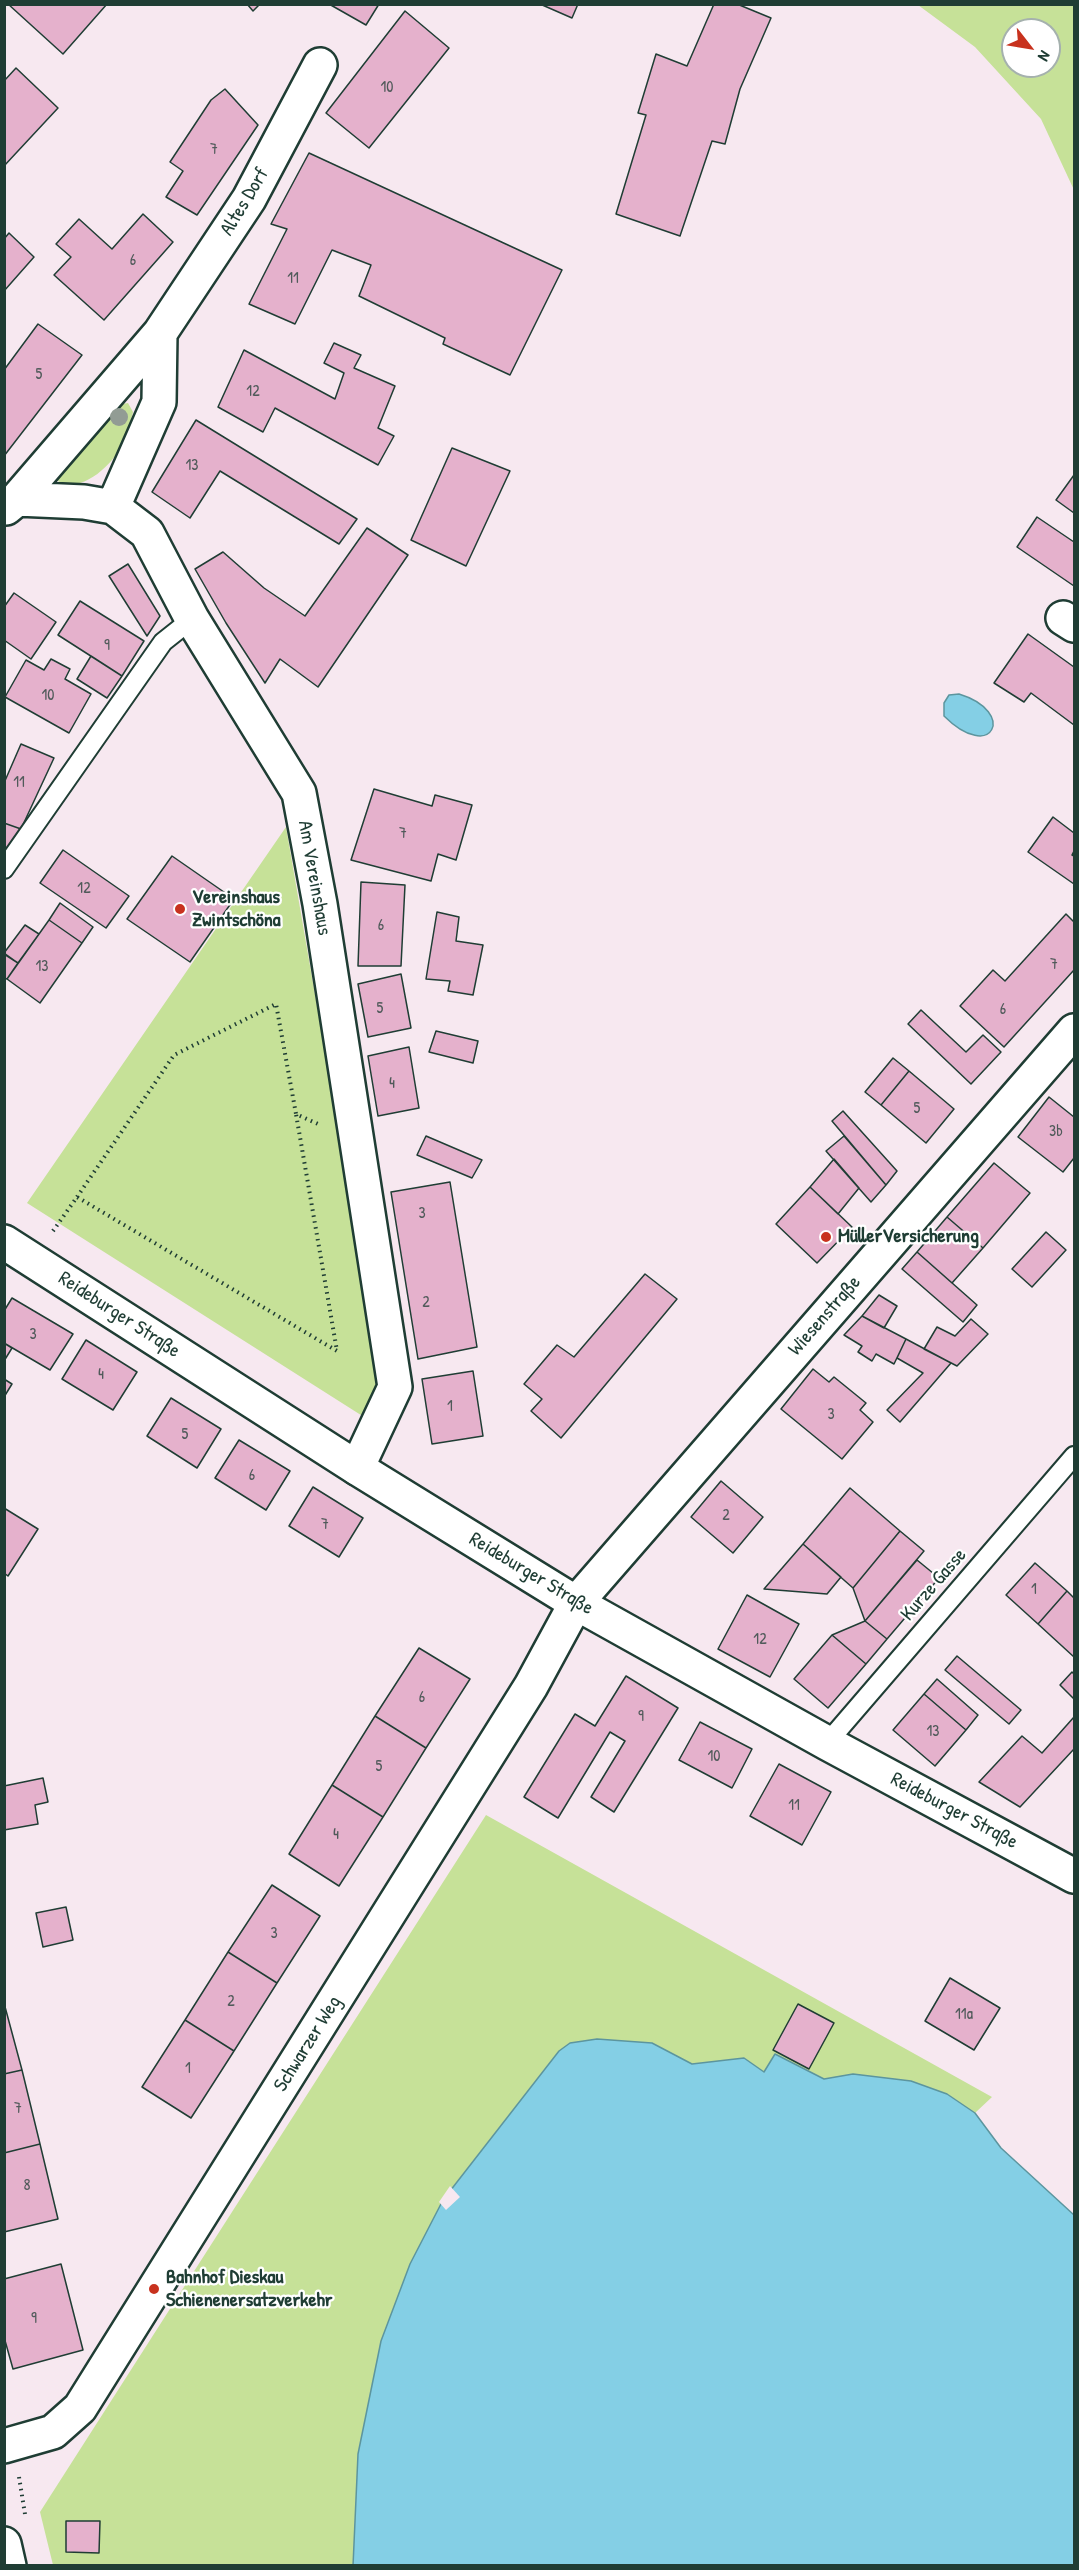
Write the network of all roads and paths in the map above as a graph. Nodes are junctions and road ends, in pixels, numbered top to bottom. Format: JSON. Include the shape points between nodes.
{"nodes":[{"id":1,"x":320,"y":65,"type":"dead end"},
{"id":2,"x":160,"y":333,"type":"junction"},
{"id":3,"x":11,"y":504,"type":"edge"},
{"id":4,"x":113,"y":507,"type":"junction"},
{"id":5,"x":192,"y":619,"type":"junction"},
{"id":6,"x":4,"y":869,"type":"edge"},
{"id":7,"x":1074,"y":1031,"type":"edge"},
{"id":8,"x":296,"y":1114,"type":"junction"},
{"id":9,"x":357,"y":1142,"type":"junction"},
{"id":10,"x":77,"y":1197,"type":"junction"},
{"id":11,"x":4,"y":1242,"type":"edge"},
{"id":12,"x":33,"y":1260,"type":"junction"},
{"id":13,"x":1074,"y":1456,"type":"edge"},
{"id":14,"x":357,"y":1468,"type":"junction"},
{"id":15,"x":576,"y":1603,"type":"junction"},
{"id":16,"x":827,"y":1743,"type":"junction"},
{"id":17,"x":1074,"y":1876,"type":"edge"},
{"id":18,"x":4,"y":2446,"type":"edge"},
{"id":19,"x":4,"y":2544,"type":"edge"},
{"id":20,"x":9,"y":2565,"type":"edge"}],
"edges":[{"from":1,"to":2,"type":"street","name":"Altes Dorf","via":[[249,199]]},
{"from":2,"to":3,"type":"street","name":"Altes Dorf"},
{"from":2,"to":4,"type":"street","via":[[159,402]]},
{"from":3,"to":4,"type":"street","name":"Altes Dorf","via":[[84,502]]},
{"from":4,"to":5,"type":"street","name":"Altes Dorf","via":[[147,533]]},
{"from":5,"to":6,"type":"lane","via":[[163,642]]},
{"from":5,"to":9,"type":"street","name":"Am Vereinshaus","via":[[299,793]]},
{"from":7,"to":15,"type":"street","name":"Wiesenstraße"},
{"from":8,"to":9,"type":"path"},
{"from":8,"to":10,"type":"path","via":[[276,1004],[174,1055]]},
{"from":8,"to":10,"type":"path","via":[[337,1351]]},
{"from":9,"to":14,"type":"street","name":"Am Vereinshaus","via":[[395,1387]]},
{"from":10,"to":12,"type":"path"},
{"from":11,"to":12,"type":"street","name":"Reideburger Straße"},
{"from":12,"to":14,"type":"street","name":"Reideburger Straße"},
{"from":13,"to":16,"type":"lane","name":"Kurze Gasse"},
{"from":14,"to":15,"type":"street","name":"Reideburger Straße"},
{"from":15,"to":16,"type":"street","name":"Reideburger Straße"},
{"from":15,"to":18,"type":"street","name":"Schwarzer Weg","via":[[531,1686],[80,2408],[53,2432]]},
{"from":16,"to":17,"type":"street","name":"Reideburger Straße"},
{"from":19,"to":20,"type":"street"}]}
